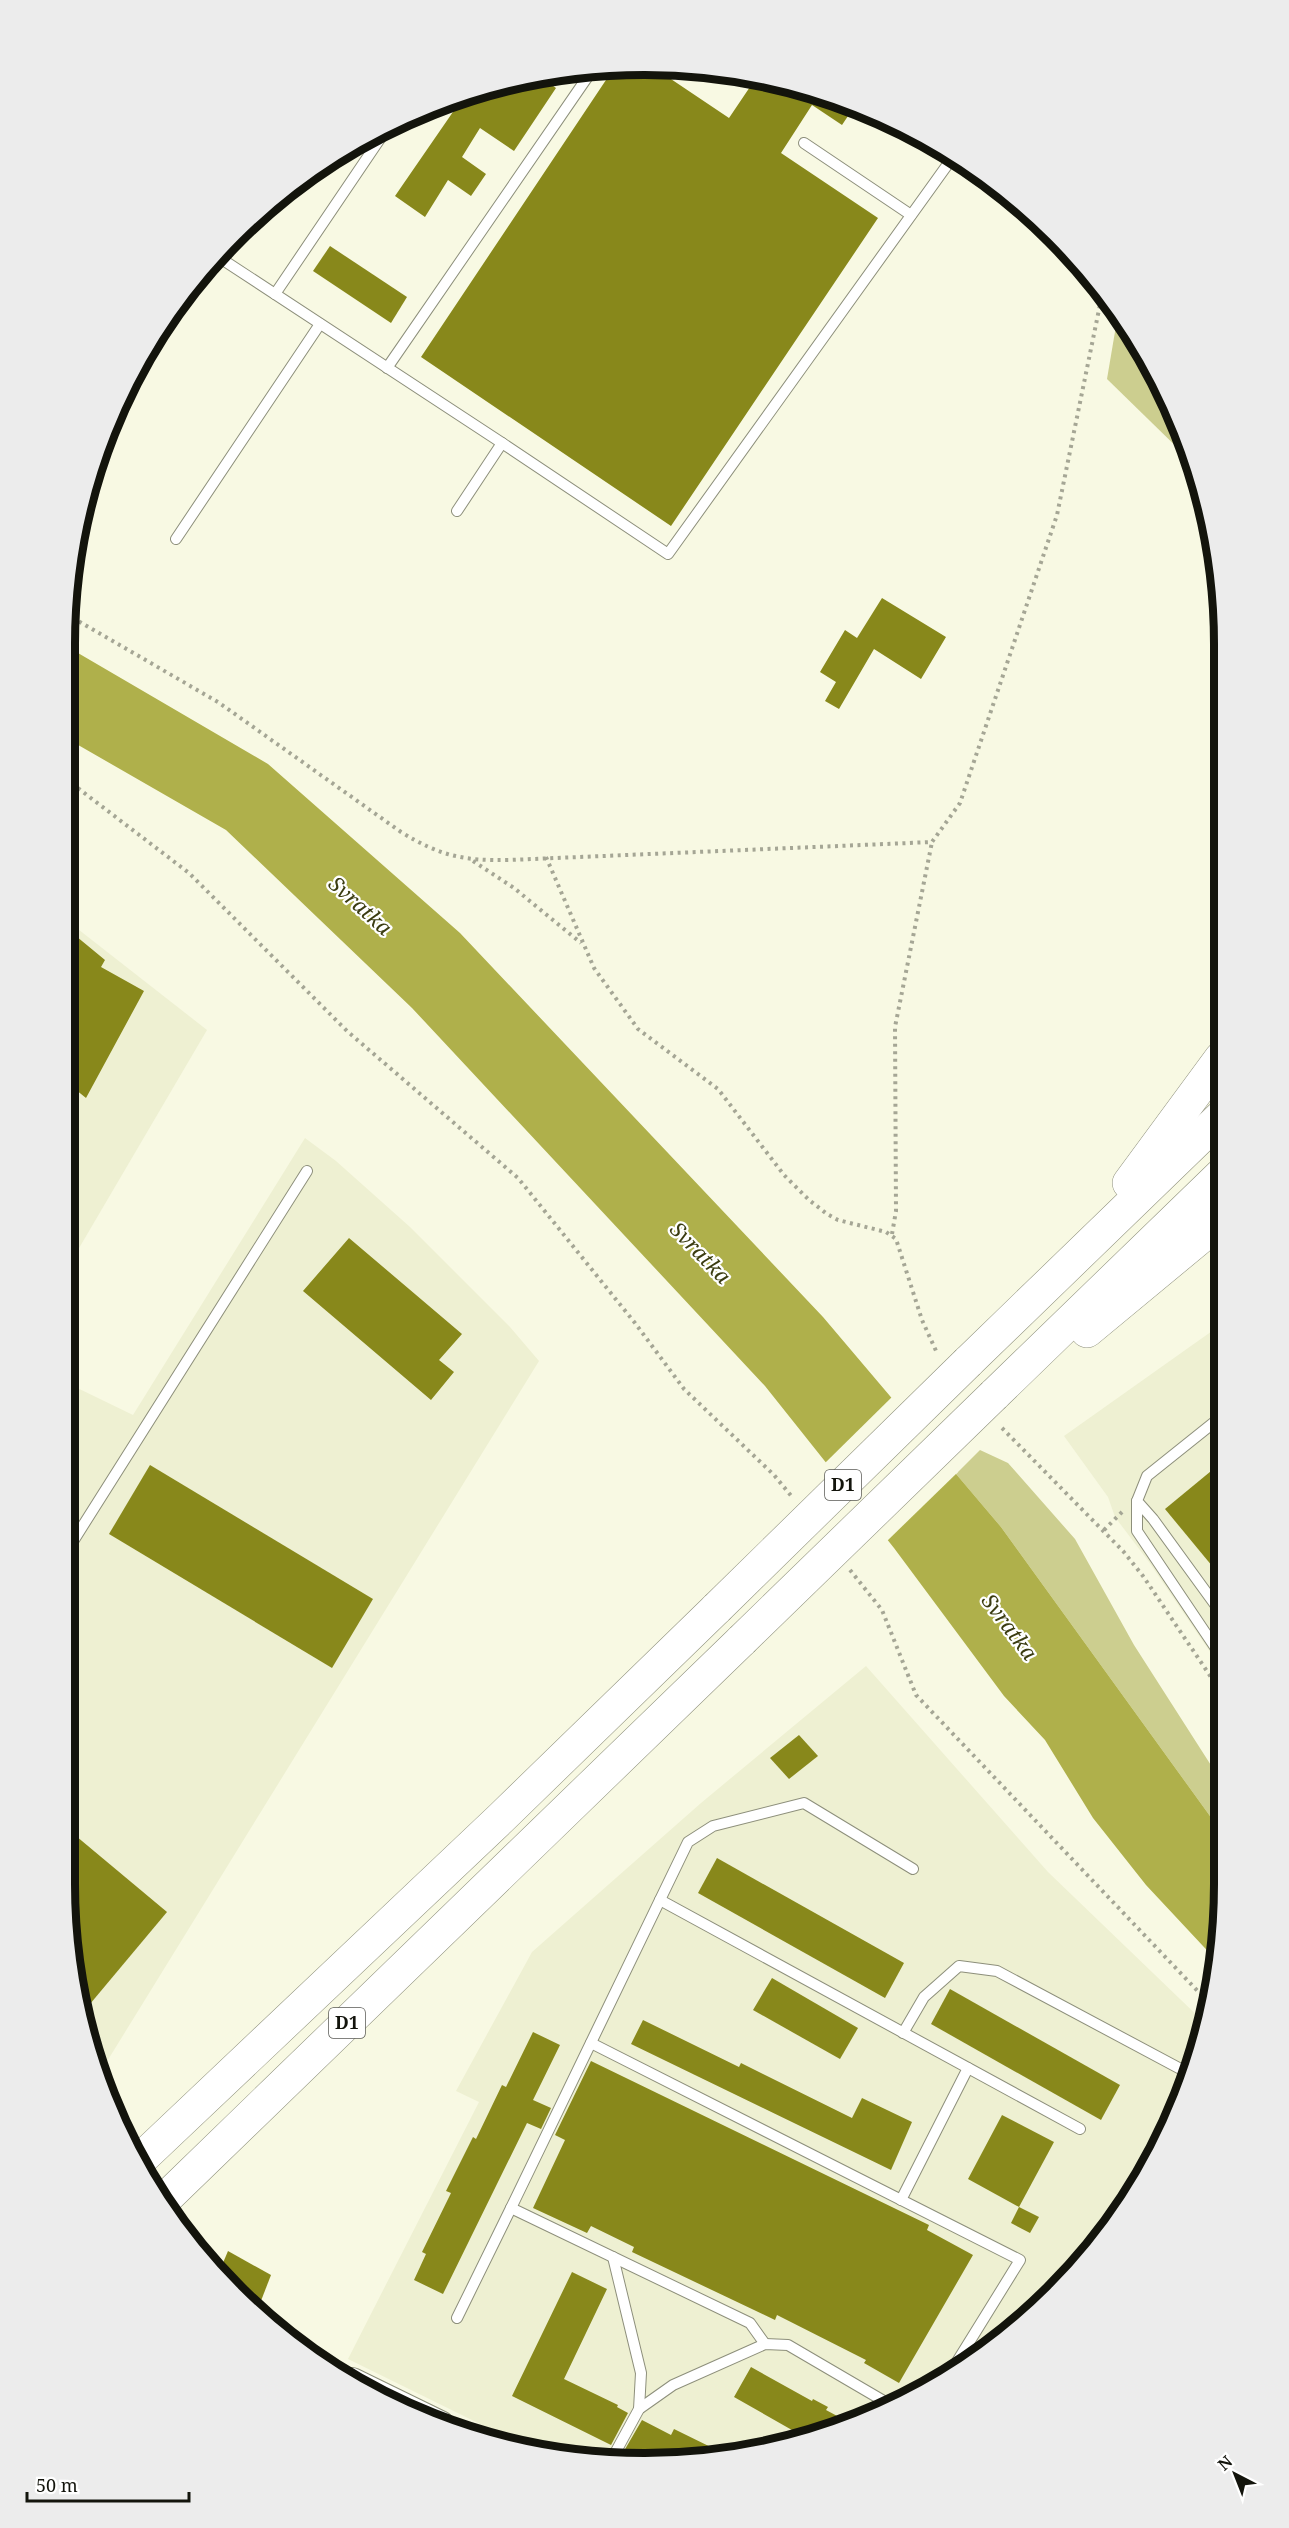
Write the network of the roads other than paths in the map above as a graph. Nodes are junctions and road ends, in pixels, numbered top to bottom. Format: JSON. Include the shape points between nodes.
{"nodes":[{"id":1,"x":587,"y":78,"type":"edge"},
{"id":2,"x":378,"y":142,"type":"edge"},
{"id":3,"x":804,"y":143,"type":"dead end"},
{"id":4,"x":948,"y":163,"type":"edge"},
{"id":5,"x":911,"y":215,"type":"junction"},
{"id":6,"x":224,"y":261,"type":"edge"},
{"id":7,"x":274,"y":294,"type":"junction"},
{"id":8,"x":320,"y":324,"type":"junction"},
{"id":9,"x":387,"y":368,"type":"junction"},
{"id":10,"x":502,"y":443,"type":"junction"},
{"id":11,"x":457,"y":511,"type":"dead end"},
{"id":12,"x":176,"y":539,"type":"dead end"},
{"id":13,"x":1214,"y":1068,"type":"edge"},
{"id":14,"x":1214,"y":1125,"type":"edge"},
{"id":15,"x":307,"y":1171,"type":"dead end"},
{"id":16,"x":1214,"y":1181,"type":"edge"},
{"id":17,"x":1214,"y":1226,"type":"edge"},
{"id":18,"x":1060,"y":1273,"type":"junction"},
{"id":19,"x":994,"y":1395,"type":"junction"},
{"id":20,"x":1214,"y":1422,"type":"edge"},
{"id":21,"x":1137,"y":1501,"type":"junction"},
{"id":22,"x":75,"y":1538,"type":"edge"},
{"id":23,"x":1214,"y":1603,"type":"edge"},
{"id":24,"x":1214,"y":1647,"type":"edge"},
{"id":25,"x":913,"y":1869,"type":"dead end"},
{"id":26,"x":660,"y":1900,"type":"junction"},
{"id":27,"x":903,"y":2033,"type":"junction"},
{"id":28,"x":591,"y":2043,"type":"junction"},
{"id":29,"x":968,"y":2068,"type":"junction"},
{"id":30,"x":1183,"y":2070,"type":"edge"},
{"id":31,"x":1080,"y":2129,"type":"dead end"},
{"id":32,"x":145,"y":2156,"type":"edge"},
{"id":33,"x":168,"y":2196,"type":"edge"},
{"id":34,"x":901,"y":2200,"type":"junction"},
{"id":35,"x":511,"y":2208,"type":"junction"},
{"id":36,"x":614,"y":2257,"type":"junction"},
{"id":37,"x":457,"y":2318,"type":"dead end"},
{"id":38,"x":765,"y":2344,"type":"junction"},
{"id":39,"x":959,"y":2358,"type":"edge"},
{"id":40,"x":883,"y":2400,"type":"edge"},
{"id":41,"x":639,"y":2409,"type":"junction"},
{"id":42,"x":616,"y":2452,"type":"edge"}],
"edges":[{"from":1,"to":9,"type":"lane"},
{"from":2,"to":7,"type":"lane"},
{"from":3,"to":5,"type":"lane"},
{"from":4,"to":5,"type":"lane"},
{"from":5,"to":10,"type":"lane","via":[[668,555]]},
{"from":6,"to":7,"type":"lane"},
{"from":7,"to":8,"type":"lane"},
{"from":8,"to":9,"type":"lane"},
{"from":8,"to":12,"type":"lane"},
{"from":9,"to":10,"type":"lane"},
{"from":10,"to":11,"type":"lane"},
{"from":13,"to":18,"type":"highway"},
{"from":14,"to":18,"type":"highway","number":"D1"},
{"from":15,"to":22,"type":"lane"},
{"from":16,"to":19,"type":"highway","number":"D1"},
{"from":17,"to":19,"type":"highway","via":[[1092,1328]]},
{"from":18,"to":32,"type":"highway","number":"D1","bridge":true,"via":[[501,1818]]},
{"from":19,"to":33,"type":"highway","number":"D1","bridge":true},
{"from":20,"to":21,"type":"lane","via":[[1147,1476]]},
{"from":21,"to":23,"type":"lane"},
{"from":21,"to":24,"type":"lane","via":[[1137,1531]]},
{"from":25,"to":26,"type":"lane","via":[[804,1803],[713,1826],[688,1842]]},
{"from":26,"to":27,"type":"lane"},
{"from":26,"to":28,"type":"lane"},
{"from":27,"to":29,"type":"lane"},
{"from":27,"to":30,"type":"lane","via":[[924,1996],[959,1966],[997,1971]]},
{"from":28,"to":34,"type":"lane"},
{"from":28,"to":35,"type":"lane"},
{"from":29,"to":31,"type":"lane"},
{"from":29,"to":34,"type":"lane"},
{"from":34,"to":39,"type":"lane","via":[[1020,2260]]},
{"from":35,"to":36,"type":"lane"},
{"from":35,"to":37,"type":"lane"},
{"from":36,"to":38,"type":"lane","via":[[750,2323]]},
{"from":36,"to":41,"type":"lane","via":[[641,2373]]},
{"from":38,"to":40,"type":"lane","via":[[788,2345]]},
{"from":38,"to":41,"type":"lane","via":[[673,2385]]},
{"from":41,"to":42,"type":"lane"}]}
